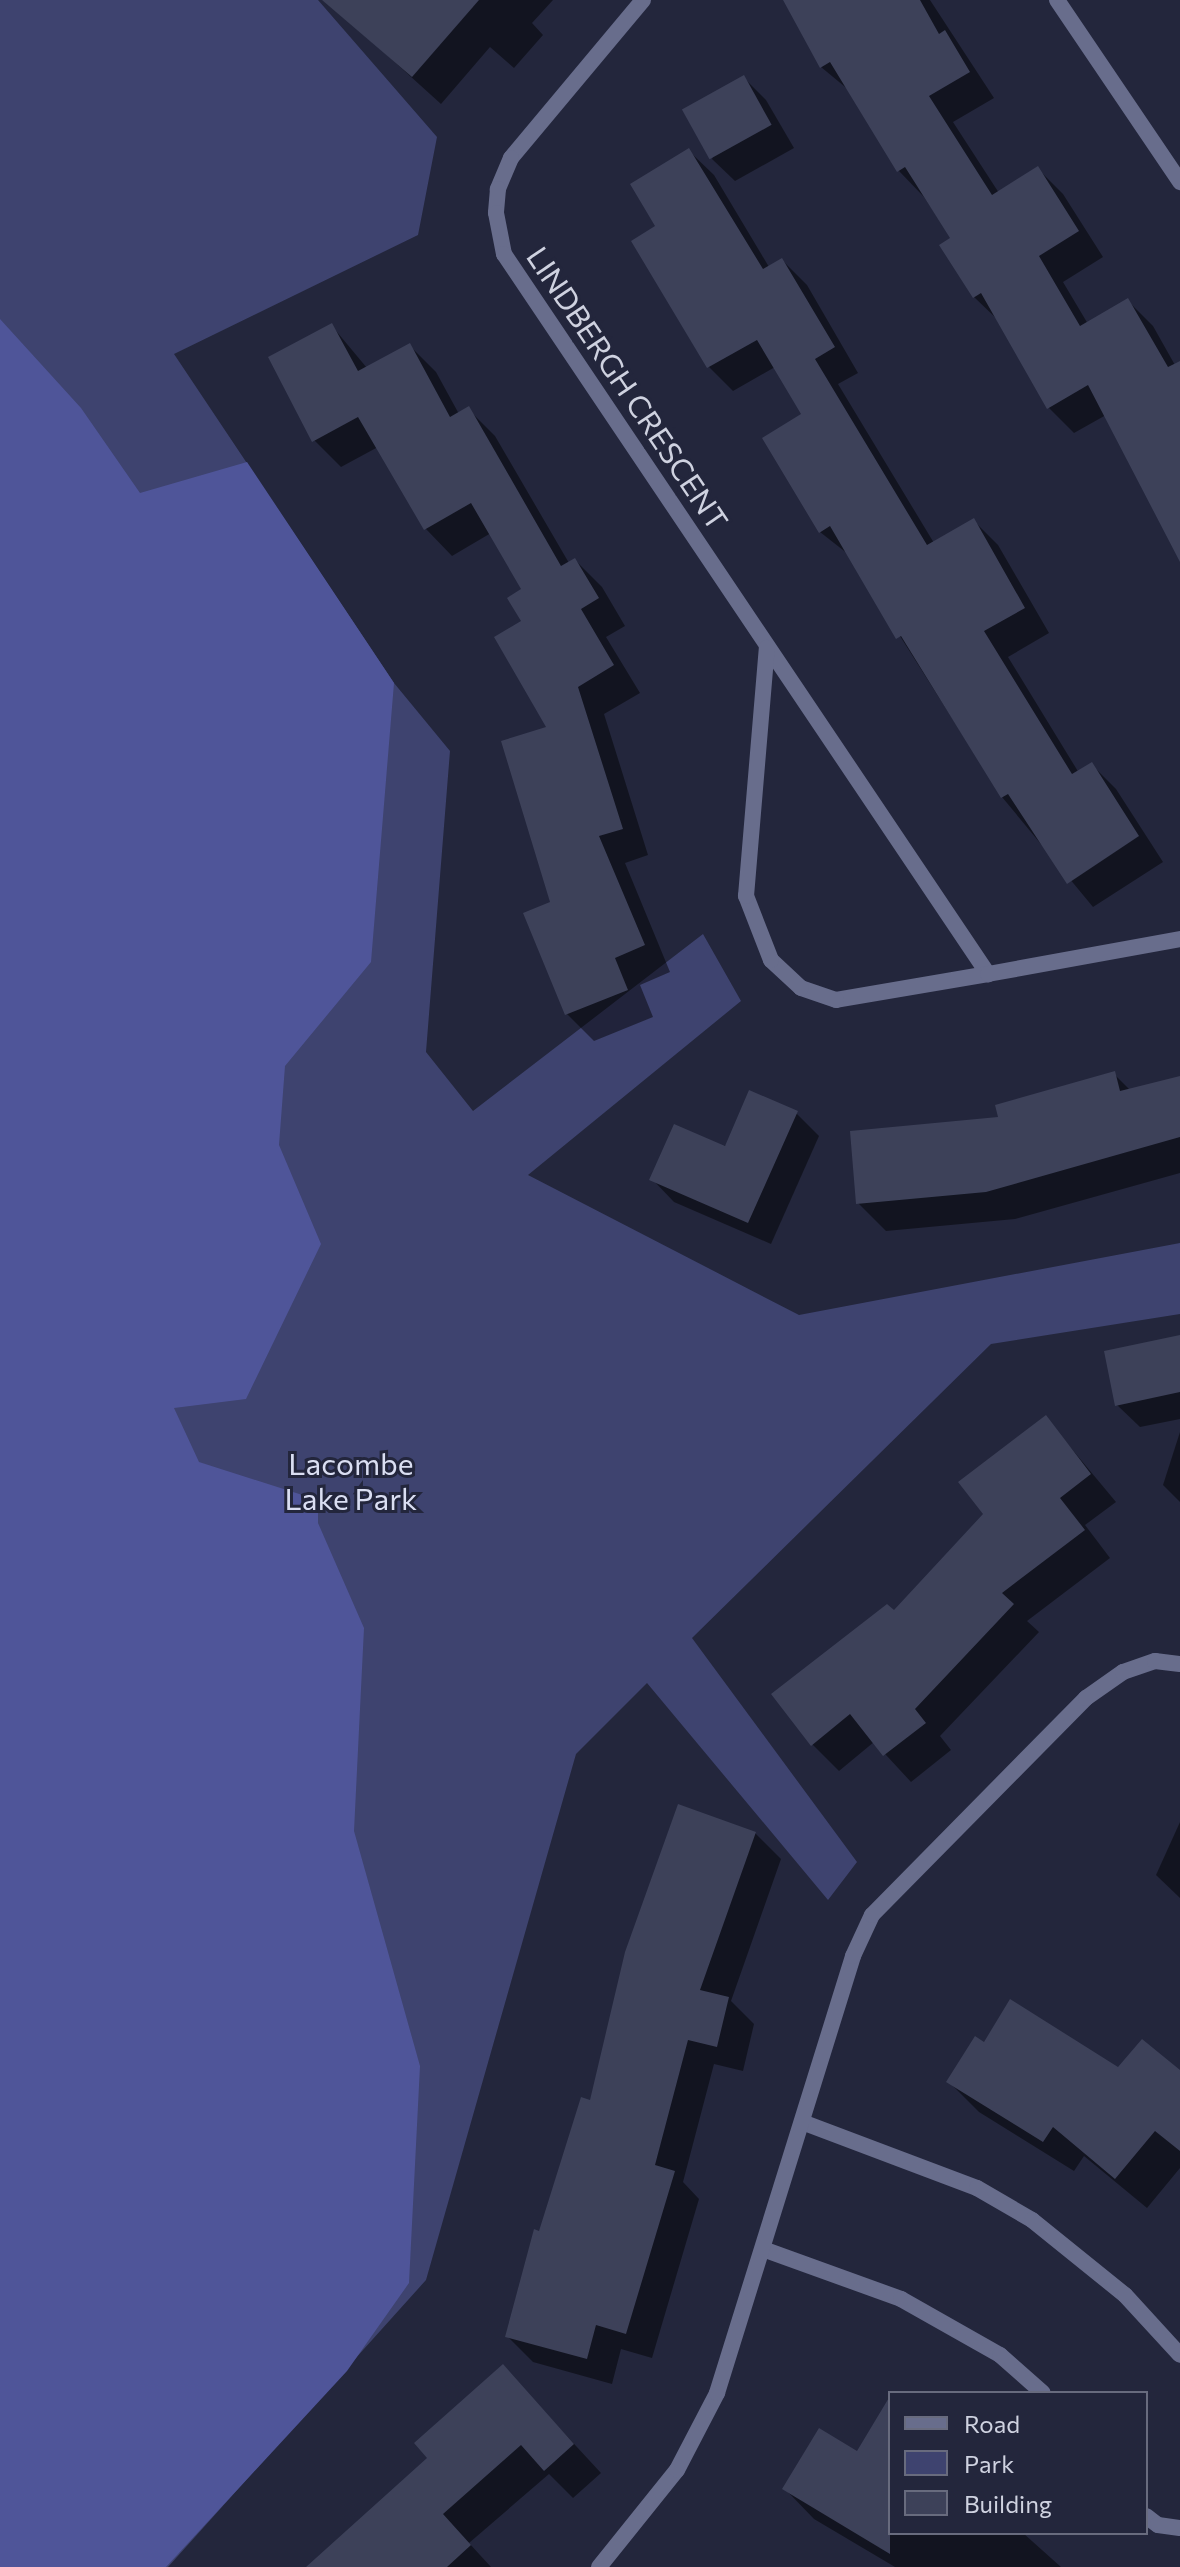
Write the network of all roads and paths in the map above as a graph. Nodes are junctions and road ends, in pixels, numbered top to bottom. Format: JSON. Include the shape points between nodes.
{"nodes":[{"id":1,"x":643,"y":0,"type":"edge"},
{"id":2,"x":1057,"y":0,"type":"edge"},
{"id":3,"x":1180,"y":182,"type":"edge"},
{"id":4,"x":767,"y":648,"type":"junction"},
{"id":5,"x":1180,"y":939,"type":"edge"},
{"id":6,"x":988,"y":974,"type":"junction"},
{"id":7,"x":1180,"y":1664,"type":"edge"},
{"id":8,"x":802,"y":2122,"type":"junction"},
{"id":9,"x":763,"y":2249,"type":"junction"},
{"id":10,"x":1180,"y":2355,"type":"edge"},
{"id":11,"x":1041,"y":2391,"type":"edge"},
{"id":12,"x":1148,"y":2518,"type":"edge"},
{"id":13,"x":1180,"y":2528,"type":"edge"},
{"id":14,"x":599,"y":2567,"type":"edge"}],
"edges":[{"from":1,"to":4,"type":"street","name":"LINDBERGH CRESCENT","via":[[511,158],[498,189],[497,225],[516,275]]},
{"from":2,"to":3,"type":"street"},
{"from":4,"to":6,"type":"street","name":"LINDBERGH CRESCENT"},
{"from":4,"to":6,"type":"street","via":[[746,896],[771,960],[801,988],[836,1000]]},
{"from":5,"to":6,"type":"street"},
{"from":7,"to":8,"type":"street","via":[[1155,1661],[1123,1672],[1086,1698],[892,1889],[872,1915],[853,1956]]},
{"from":8,"to":9,"type":"street"},
{"from":8,"to":10,"type":"street","via":[[977,2188],[1032,2220],[1125,2295]]},
{"from":9,"to":11,"type":"street","via":[[901,2299],[1000,2355]]},
{"from":9,"to":14,"type":"street","via":[[717,2393],[698,2431],[649,2510]]},
{"from":12,"to":13,"type":"street","via":[[1158,2525]]}]}
